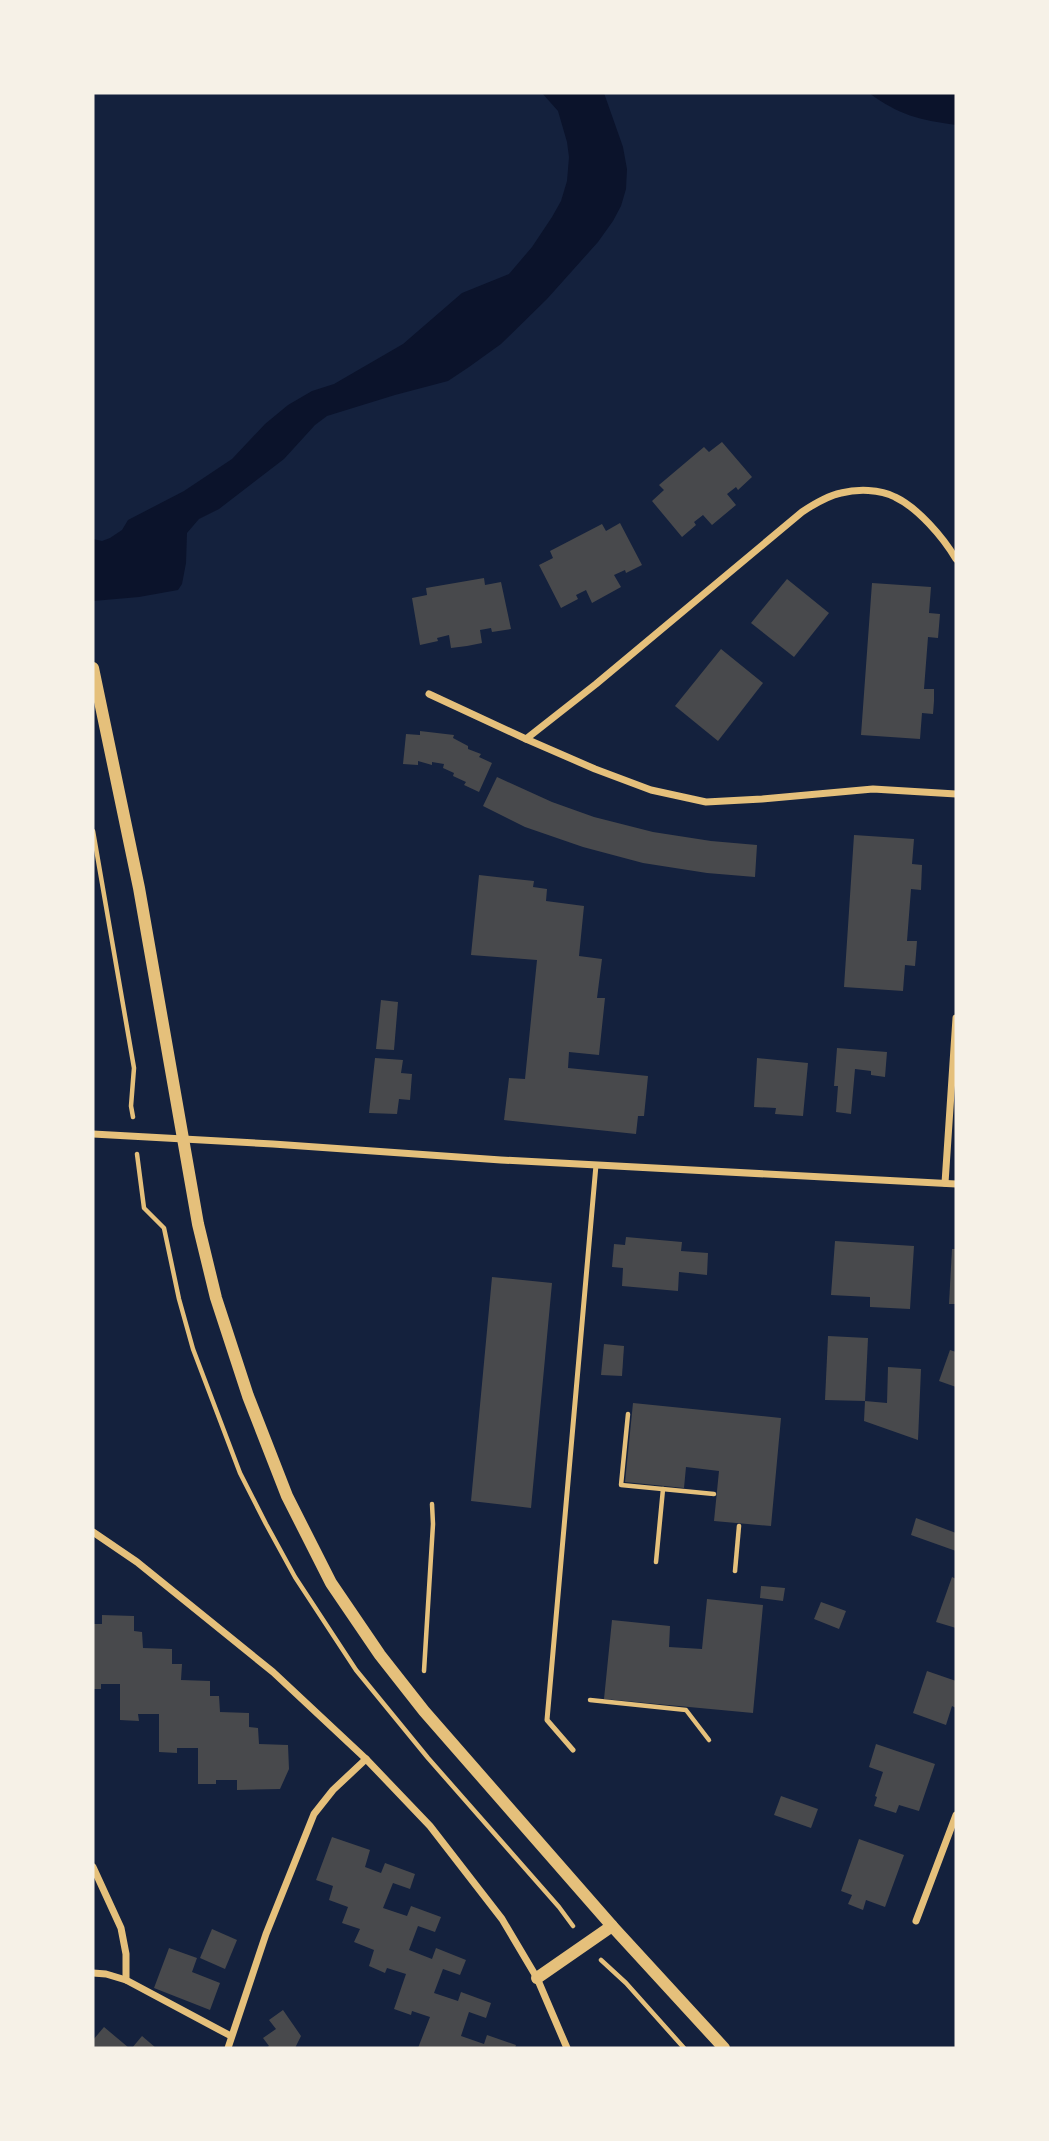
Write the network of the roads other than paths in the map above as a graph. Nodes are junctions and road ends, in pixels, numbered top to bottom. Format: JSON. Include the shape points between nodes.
{"nodes":[{"id":1,"x":956,"y":559,"type":"edge"},
{"id":2,"x":93,"y":668,"type":"edge"},
{"id":3,"x":429,"y":694,"type":"dead end"},
{"id":4,"x":526,"y":739,"type":"junction"},
{"id":5,"x":956,"y":794,"type":"edge"},
{"id":6,"x":956,"y":1018,"type":"edge"},
{"id":7,"x":93,"y":1134,"type":"edge"},
{"id":8,"x":183,"y":1138,"type":"junction"},
{"id":9,"x":596,"y":1165,"type":"junction"},
{"id":10,"x":945,"y":1183,"type":"junction"},
{"id":11,"x":956,"y":1184,"type":"edge"},
{"id":12,"x":93,"y":1532,"type":"edge"},
{"id":13,"x":573,"y":1750,"type":"dead end"},
{"id":14,"x":366,"y":1759,"type":"junction"},
{"id":15,"x":956,"y":1815,"type":"edge"},
{"id":16,"x":93,"y":1867,"type":"edge"},
{"id":17,"x":916,"y":1921,"type":"dead end"},
{"id":18,"x":612,"y":1926,"type":"junction"},
{"id":19,"x":93,"y":1973,"type":"edge"},
{"id":20,"x":537,"y":1978,"type":"junction"},
{"id":21,"x":126,"y":1980,"type":"junction"},
{"id":22,"x":231,"y":2036,"type":"junction"},
{"id":23,"x":228,"y":2048,"type":"edge"},
{"id":24,"x":568,"y":2048,"type":"edge"},
{"id":25,"x":724,"y":2048,"type":"edge"}],
"edges":[{"from":1,"to":4,"type":"street","via":[[924,519],[894,496],[854,490],[828,497],[802,512]]},
{"from":2,"to":8,"type":"street","via":[[139,888]]},
{"from":3,"to":4,"type":"street"},
{"from":4,"to":5,"type":"street","via":[[651,790],[706,802],[873,789]]},
{"from":6,"to":10,"type":"street"},
{"from":7,"to":8,"type":"street"},
{"from":8,"to":9,"type":"street"},
{"from":8,"to":18,"type":"street","via":[[216,1298],[248,1396],[287,1496],[331,1583],[424,1711]]},
{"from":9,"to":10,"type":"street"},
{"from":9,"to":13,"type":"lane","via":[[547,1720]]},
{"from":10,"to":11,"type":"street"},
{"from":12,"to":14,"type":"street","via":[[273,1672]]},
{"from":14,"to":20,"type":"street","via":[[430,1826],[502,1919]]},
{"from":14,"to":22,"type":"street","via":[[314,1814],[284,1884]]},
{"from":15,"to":17,"type":"street"},
{"from":16,"to":21,"type":"street","via":[[121,1928]]},
{"from":18,"to":20,"type":"street"},
{"from":18,"to":25,"type":"street"},
{"from":19,"to":21,"type":"street"},
{"from":20,"to":24,"type":"street"},
{"from":21,"to":22,"type":"street"},
{"from":22,"to":23,"type":"street"}]}
